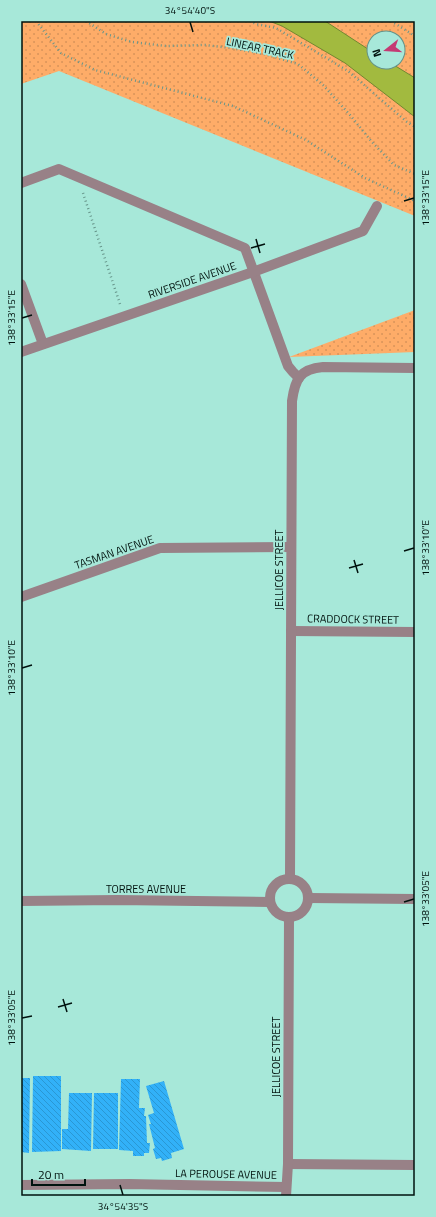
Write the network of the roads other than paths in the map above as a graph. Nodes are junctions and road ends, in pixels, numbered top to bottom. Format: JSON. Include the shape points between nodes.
{"nodes":[{"id":1,"x":21,"y":183,"type":"edge"},
{"id":2,"x":377,"y":206,"type":"dead end"},
{"id":3,"x":253,"y":272,"type":"junction"},
{"id":4,"x":21,"y":284,"type":"edge"},
{"id":5,"x":43,"y":344,"type":"junction"},
{"id":6,"x":21,"y":352,"type":"edge"},
{"id":7,"x":415,"y":368,"type":"edge"},
{"id":8,"x":299,"y":378,"type":"junction"},
{"id":9,"x":291,"y":547,"type":"junction"},
{"id":10,"x":21,"y":597,"type":"edge"},
{"id":11,"x":291,"y":631,"type":"junction"},
{"id":12,"x":415,"y":632,"type":"edge"},
{"id":13,"x":290,"y":879,"type":"junction"},
{"id":14,"x":309,"y":898,"type":"junction"},
{"id":15,"x":415,"y":899,"type":"edge"},
{"id":16,"x":21,"y":901,"type":"edge"},
{"id":17,"x":270,"y":902,"type":"junction"},
{"id":18,"x":289,"y":918,"type":"junction"},
{"id":19,"x":288,"y":1164,"type":"junction"},
{"id":20,"x":415,"y":1165,"type":"edge"},
{"id":21,"x":21,"y":1185,"type":"edge"},
{"id":22,"x":286,"y":1191,"type":"edge"}],
"edges":[{"from":1,"to":3,"type":"street","name":"RIVERSIDE AVENUE","via":[[59,169],[244,248]]},
{"from":2,"to":3,"type":"street","via":[[363,231]]},
{"from":3,"to":5,"type":"street","name":"RIVERSIDE AVENUE"},
{"from":3,"to":8,"type":"street","via":[[288,366]]},
{"from":4,"to":5,"type":"street"},
{"from":5,"to":6,"type":"street","name":"RIVERSIDE AVENUE"},
{"from":7,"to":8,"type":"street","via":[[313,368]]},
{"from":8,"to":9,"type":"street","name":"JELLICOE STREET","via":[[292,401]]},
{"from":9,"to":10,"type":"street","name":"TASMAN AVENUE","via":[[160,548]]},
{"from":9,"to":11,"type":"street","name":"JELLICOE STREET"},
{"from":11,"to":12,"type":"street","name":"CRADDOCK STREET"},
{"from":11,"to":13,"type":"street","name":"JELLICOE STREET"},
{"from":13,"to":14,"type":"street","via":[[302,883]]},
{"from":13,"to":17,"type":"street","via":[[280,881],[273,888]]},
{"from":14,"to":15,"type":"street"},
{"from":14,"to":18,"type":"street","via":[[308,906],[302,913]]},
{"from":16,"to":17,"type":"street","name":"TORRES AVENUE"},
{"from":17,"to":18,"type":"street","via":[[276,913]]},
{"from":18,"to":19,"type":"street","name":"JELLICOE STREET"},
{"from":19,"to":20,"type":"street","name":"LA PEROUSE AVENUE"},
{"from":19,"to":22,"type":"street","name":"JELLICOE STREET"},
{"from":21,"to":22,"type":"street","name":"LA PEROUSE AVENUE","via":[[129,1184]]}]}
